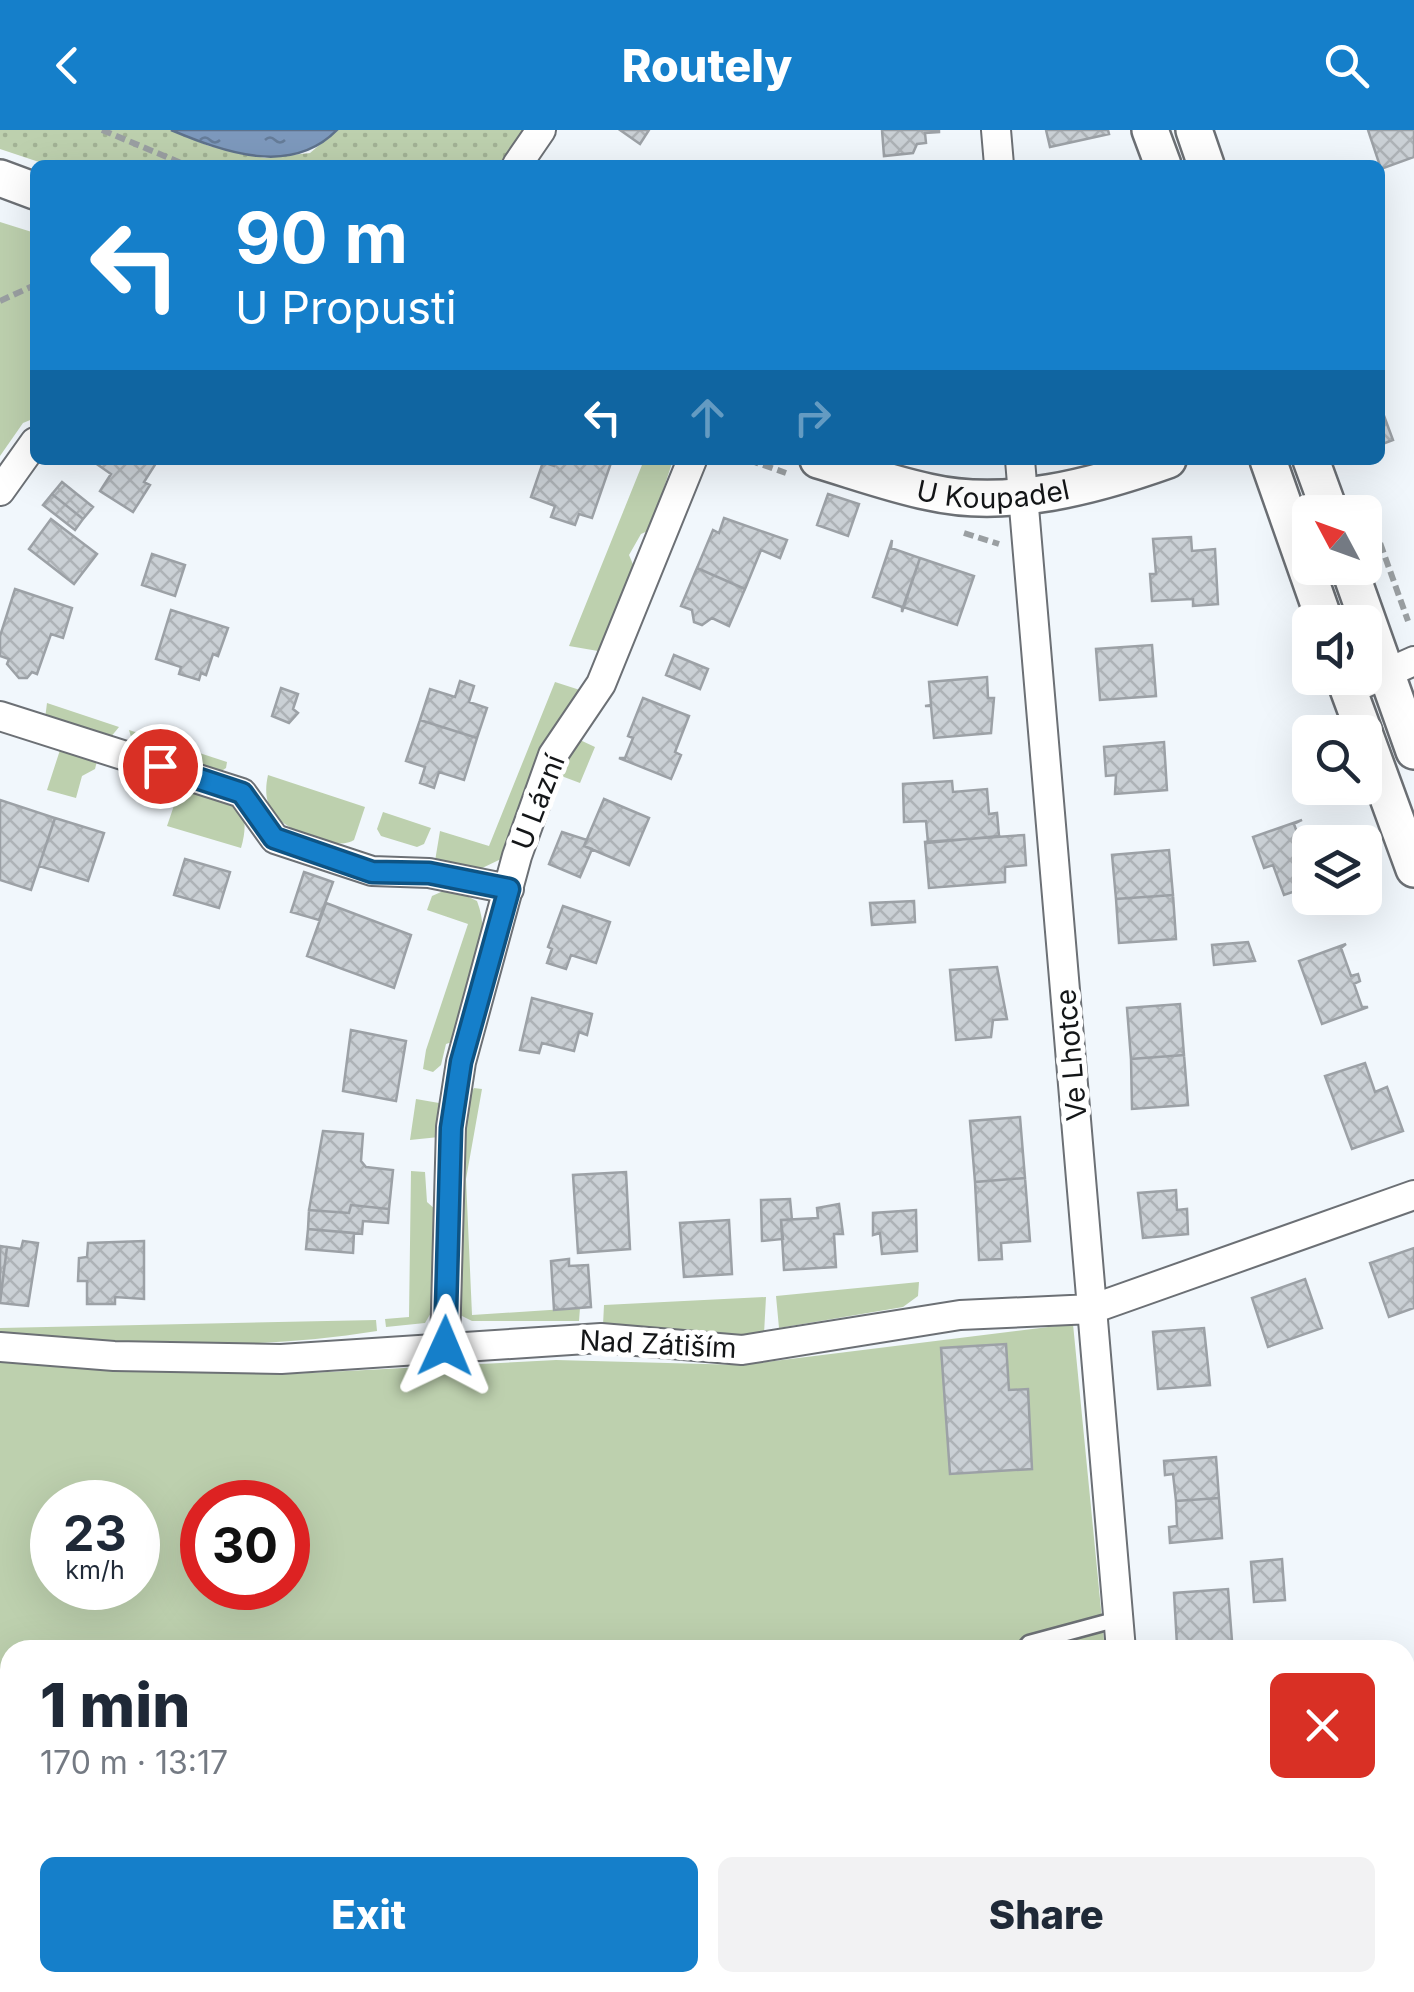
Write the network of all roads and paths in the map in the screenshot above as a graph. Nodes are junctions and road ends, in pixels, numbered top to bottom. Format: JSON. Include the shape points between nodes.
{"nodes":[{"id":1,"x":102,"y":130,"type":"edge"},
{"id":2,"x":541,"y":130,"type":"edge"},
{"id":3,"x":996,"y":130,"type":"edge"},
{"id":4,"x":1150,"y":130,"type":"edge"},
{"id":5,"x":1194,"y":130,"type":"edge"},
{"id":6,"x":174,"y":160,"type":"edge"},
{"id":7,"x":520,"y":160,"type":"edge"},
{"id":8,"x":998,"y":160,"type":"edge"},
{"id":9,"x":1160,"y":160,"type":"edge"},
{"id":10,"x":1204,"y":160,"type":"edge"},
{"id":11,"x":0,"y":178,"type":"edge"},
{"id":12,"x":30,"y":189,"type":"edge"},
{"id":13,"x":30,"y":287,"type":"edge"},
{"id":14,"x":0,"y":301,"type":"edge"},
{"id":15,"x":30,"y":449,"type":"edge"},
{"id":16,"x":690,"y":465,"type":"edge"},
{"id":17,"x":783,"y":465,"type":"edge"},
{"id":18,"x":1020,"y":465,"type":"edge"},
{"id":19,"x":1154,"y":465,"type":"edge"},
{"id":20,"x":1270,"y":465,"type":"edge"},
{"id":21,"x":1313,"y":465,"type":"edge"},
{"id":22,"x":809,"y":469,"type":"edge"},
{"id":23,"x":1360,"y":489,"type":"dead end"},
{"id":24,"x":0,"y":492,"type":"edge"},
{"id":25,"x":1324,"y":495,"type":"edge"},
{"id":26,"x":1023,"y":496,"type":"junction"},
{"id":27,"x":958,"y":531,"type":"dead end"},
{"id":28,"x":1004,"y":554,"type":"dead end"},
{"id":29,"x":1358,"y":585,"type":"edge"},
{"id":30,"x":1319,"y":605,"type":"edge"},
{"id":31,"x":1409,"y":625,"type":"dead end"},
{"id":32,"x":1400,"y":667,"type":"edge"},
{"id":33,"x":0,"y":716,"type":"edge"},
{"id":34,"x":1414,"y":751,"type":"edge"},
{"id":35,"x":1382,"y":783,"type":"edge"},
{"id":36,"x":1414,"y":869,"type":"edge"},
{"id":37,"x":509,"y":889,"type":"junction"},
{"id":38,"x":1414,"y":1195,"type":"edge"},
{"id":39,"x":1092,"y":1308,"type":"junction"},
{"id":40,"x":445,"y":1346,"type":"junction"},
{"id":41,"x":0,"y":1347,"type":"edge"},
{"id":42,"x":1118,"y":1619,"type":"junction"},
{"id":43,"x":1041,"y":1640,"type":"edge"},
{"id":44,"x":1120,"y":1640,"type":"edge"}],
"edges":[{"from":1,"to":6,"type":"path"},
{"from":2,"to":7,"type":"street"},
{"from":3,"to":8,"type":"street"},
{"from":4,"to":9,"type":"street"},
{"from":5,"to":10,"type":"street"},
{"from":11,"to":12,"type":"street"},
{"from":13,"to":14,"type":"path"},
{"from":15,"to":24,"type":"street"},
{"from":16,"to":37,"type":"street","name":"U Lázní","via":[[601,684],[553,755]]},
{"from":17,"to":22,"type":"path"},
{"from":18,"to":26,"type":"street","name":"Ve Lhotce"},
{"from":19,"to":26,"type":"street","name":"U Koupadel","via":[[1090,487]]},
{"from":20,"to":30,"type":"street"},
{"from":21,"to":25,"type":"street"},
{"from":22,"to":26,"type":"street","name":"U Koupadel","via":[[932,494]]},
{"from":23,"to":31,"type":"path"},
{"from":26,"to":39,"type":"street","name":"Ve Lhotce"},
{"from":27,"to":28,"type":"path","via":[[1001,545]]},
{"from":29,"to":32,"type":"street"},
{"from":32,"to":34,"type":"street"},
{"from":33,"to":37,"type":"street","via":[[242,793],[274,838],[372,872],[429,873]]},
{"from":35,"to":36,"type":"street"},
{"from":37,"to":40,"type":"street","name":"U Lázní","via":[[461,1062],[451,1128]]},
{"from":38,"to":39,"type":"street","name":"Nad Zátiším"},
{"from":39,"to":40,"type":"street","name":"Nad Zátiším","via":[[960,1314],[742,1350],[601,1338]]},
{"from":39,"to":42,"type":"street","name":"Ve Lhotce"},
{"from":40,"to":41,"type":"street","name":"Nad Zátiším","via":[[282,1358]]},
{"from":42,"to":43,"type":"lane"},
{"from":42,"to":44,"type":"street","name":"Ve Lhotce"}]}
